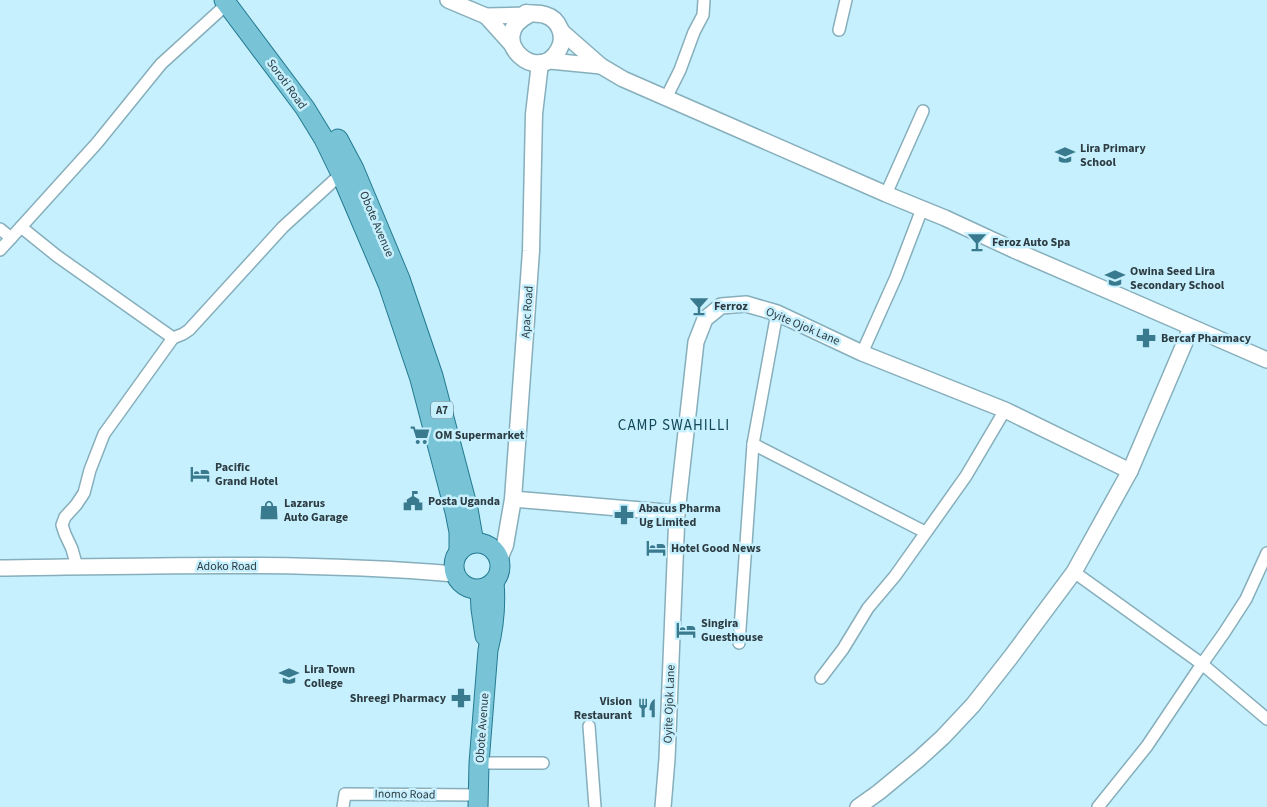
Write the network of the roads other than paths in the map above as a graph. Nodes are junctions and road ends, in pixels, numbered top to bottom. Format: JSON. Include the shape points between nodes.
{"nodes":[{"id":1,"x":448,"y":0,"type":"edge"},
{"id":2,"x":704,"y":0,"type":"edge"},
{"id":3,"x":846,"y":0,"type":"edge"},
{"id":4,"x":230,"y":1,"type":"edge"},
{"id":5,"x":527,"y":9,"type":"edge"},
{"id":6,"x":486,"y":16,"type":"junction"},
{"id":7,"x":839,"y":30,"type":"dead end"},
{"id":8,"x":561,"y":31,"type":"junction"},
{"id":9,"x":513,"y":46,"type":"junction"},
{"id":10,"x":545,"y":62,"type":"junction"},
{"id":11,"x":601,"y":66,"type":"junction"},
{"id":12,"x":666,"y":98,"type":"junction"},
{"id":13,"x":923,"y":111,"type":"dead end"},
{"id":14,"x":348,"y":171,"type":"junction"},
{"id":15,"x":886,"y":194,"type":"junction"},
{"id":16,"x":922,"y":209,"type":"junction"},
{"id":17,"x":21,"y":228,"type":"junction"},
{"id":18,"x":0,"y":229,"type":"edge"},
{"id":19,"x":10,"y":238,"type":"junction"},
{"id":20,"x":0,"y":250,"type":"edge"},
{"id":21,"x":777,"y":313,"type":"junction"},
{"id":22,"x":1191,"y":328,"type":"junction"},
{"id":23,"x":173,"y":338,"type":"junction"},
{"id":24,"x":862,"y":353,"type":"junction"},
{"id":25,"x":1267,"y":360,"type":"edge"},
{"id":26,"x":1005,"y":410,"type":"junction"},
{"id":27,"x":753,"y":444,"type":"junction"},
{"id":28,"x":1130,"y":471,"type":"junction"},
{"id":29,"x":513,"y":499,"type":"junction"},
{"id":30,"x":677,"y":513,"type":"junction"},
{"id":31,"x":925,"y":532,"type":"junction"},
{"id":32,"x":467,"y":547,"type":"junction"},
{"id":33,"x":1267,"y":554,"type":"edge"},
{"id":34,"x":499,"y":559,"type":"junction"},
{"id":35,"x":77,"y":567,"type":"junction"},
{"id":36,"x":0,"y":568,"type":"edge"},
{"id":37,"x":1074,"y":572,"type":"junction"},
{"id":38,"x":455,"y":574,"type":"junction"},
{"id":39,"x":487,"y":586,"type":"junction"},
{"id":40,"x":739,"y":643,"type":"dead end"},
{"id":41,"x":1202,"y":664,"type":"junction"},
{"id":42,"x":820,"y":678,"type":"dead end"},
{"id":43,"x":1267,"y":718,"type":"edge"},
{"id":44,"x":589,"y":726,"type":"dead end"},
{"id":45,"x":543,"y":762,"type":"dead end"},
{"id":46,"x":479,"y":763,"type":"junction"},
{"id":47,"x":478,"y":801,"type":"edge"},
{"id":48,"x":343,"y":807,"type":"edge"},
{"id":49,"x":594,"y":807,"type":"edge"},
{"id":50,"x":664,"y":807,"type":"edge"},
{"id":51,"x":858,"y":807,"type":"edge"},
{"id":52,"x":1098,"y":807,"type":"edge"}],
"edges":[{"from":1,"to":6,"type":"street"},
{"from":2,"to":12,"type":"street","via":[[703,15]]},
{"from":3,"to":7,"type":"street"},
{"from":4,"to":14,"type":"main road","name":"Soroti Road","number":"A7"},
{"from":4,"to":17,"type":"street","via":[[161,64]]},
{"from":5,"to":6,"type":"street"},
{"from":5,"to":8,"type":"main road","via":[[552,18]]},
{"from":5,"to":9,"type":"main road","via":[[514,29]]},
{"from":6,"to":9,"type":"street"},
{"from":8,"to":10,"type":"main road","via":[[560,48]]},
{"from":8,"to":11,"type":"street"},
{"from":9,"to":10,"type":"main road","via":[[524,60]]},
{"from":10,"to":11,"type":"street"},
{"from":10,"to":29,"type":"main road","name":"Apac Road","via":[[534,114],[531,251]]},
{"from":11,"to":12,"type":"street"},
{"from":12,"to":15,"type":"street"},
{"from":13,"to":15,"type":"street"},
{"from":14,"to":23,"type":"street","via":[[283,227],[189,330]]},
{"from":14,"to":32,"type":"main road","name":"Obote Avenue","number":"A7","via":[[394,282],[459,532]]},
{"from":15,"to":16,"type":"street"},
{"from":16,"to":22,"type":"street"},
{"from":16,"to":24,"type":"street"},
{"from":17,"to":19,"type":"street"},
{"from":17,"to":23,"type":"street"},
{"from":18,"to":19,"type":"street"},
{"from":19,"to":20,"type":"street"},
{"from":21,"to":24,"type":"street","name":"Oyite Ojok Lane"},
{"from":21,"to":27,"type":"street"},
{"from":21,"to":30,"type":"street","name":"Oyite Ojok Lane","via":[[746,304],[721,306],[705,319],[696,342]]},
{"from":22,"to":25,"type":"street"},
{"from":22,"to":28,"type":"street"},
{"from":23,"to":35,"type":"street","via":[[104,434],[84,493],[62,524]]},
{"from":24,"to":26,"type":"street","name":"Oyite Ojok Lane"},
{"from":26,"to":28,"type":"street","name":"Oyite Ojok Lane"},
{"from":26,"to":31,"type":"street","via":[[966,476]]},
{"from":27,"to":31,"type":"street"},
{"from":27,"to":40,"type":"street"},
{"from":28,"to":37,"type":"street"},
{"from":29,"to":30,"type":"street"},
{"from":29,"to":34,"type":"main road","name":"Apac Road","via":[[507,539]]},
{"from":30,"to":50,"type":"street","name":"Oyite Ojok Lane"},
{"from":31,"to":42,"type":"street"},
{"from":32,"to":34,"type":"main road","via":[[482,544],[495,552]]},
{"from":32,"to":38,"type":"main road","number":"A7","via":[[455,558]]},
{"from":33,"to":41,"type":"street","via":[[1246,599]]},
{"from":34,"to":39,"type":"main road","via":[[498,575]]},
{"from":35,"to":36,"type":"street","name":"Adoko Road"},
{"from":35,"to":38,"type":"street","name":"Adoko Road","via":[[279,566]]},
{"from":37,"to":41,"type":"street"},
{"from":37,"to":51,"type":"street","via":[[973,705],[919,759]]},
{"from":38,"to":39,"type":"main road","via":[[458,581],[472,589]]},
{"from":39,"to":46,"type":"main road","name":"Obote Avenue","via":[[481,609],[488,650]]},
{"from":41,"to":43,"type":"street"},
{"from":41,"to":52,"type":"street","via":[[1147,746]]},
{"from":44,"to":49,"type":"street"},
{"from":45,"to":46,"type":"street"},
{"from":46,"to":47,"type":"main road","name":"Obote Avenue"},
{"from":47,"to":48,"type":"street","name":"Inomo Road","via":[[345,794]]}]}
